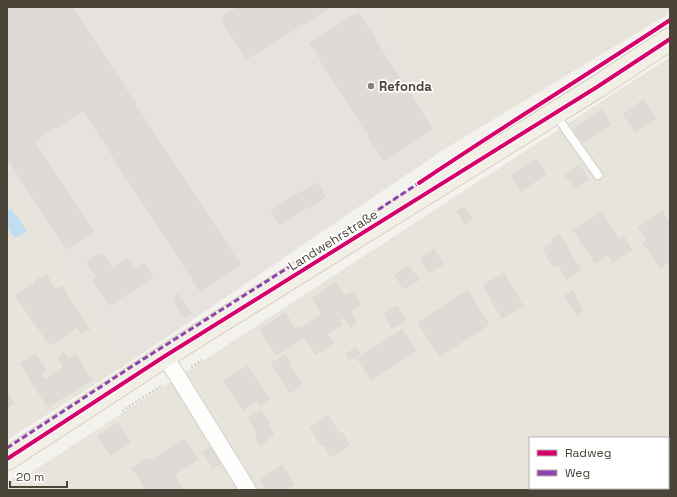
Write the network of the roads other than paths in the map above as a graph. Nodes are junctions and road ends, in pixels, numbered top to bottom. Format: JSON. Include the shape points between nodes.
{"nodes":[{"id":1,"x":670,"y":39,"type":"edge"},
{"id":2,"x":555,"y":113,"type":"junction"},
{"id":3,"x":598,"y":175,"type":"dead end"},
{"id":4,"x":164,"y":356,"type":"junction"},
{"id":5,"x":7,"y":459,"type":"edge"},
{"id":6,"x":248,"y":490,"type":"edge"}],
"edges":[{"from":1,"to":2,"type":"main road","name":"Landwehrstraße"},
{"from":2,"to":3,"type":"lane"},
{"from":2,"to":4,"type":"main road","name":"Landwehrstraße"},
{"from":4,"to":5,"type":"main road","name":"Landwehrstraße"},
{"from":4,"to":6,"type":"street"}]}
